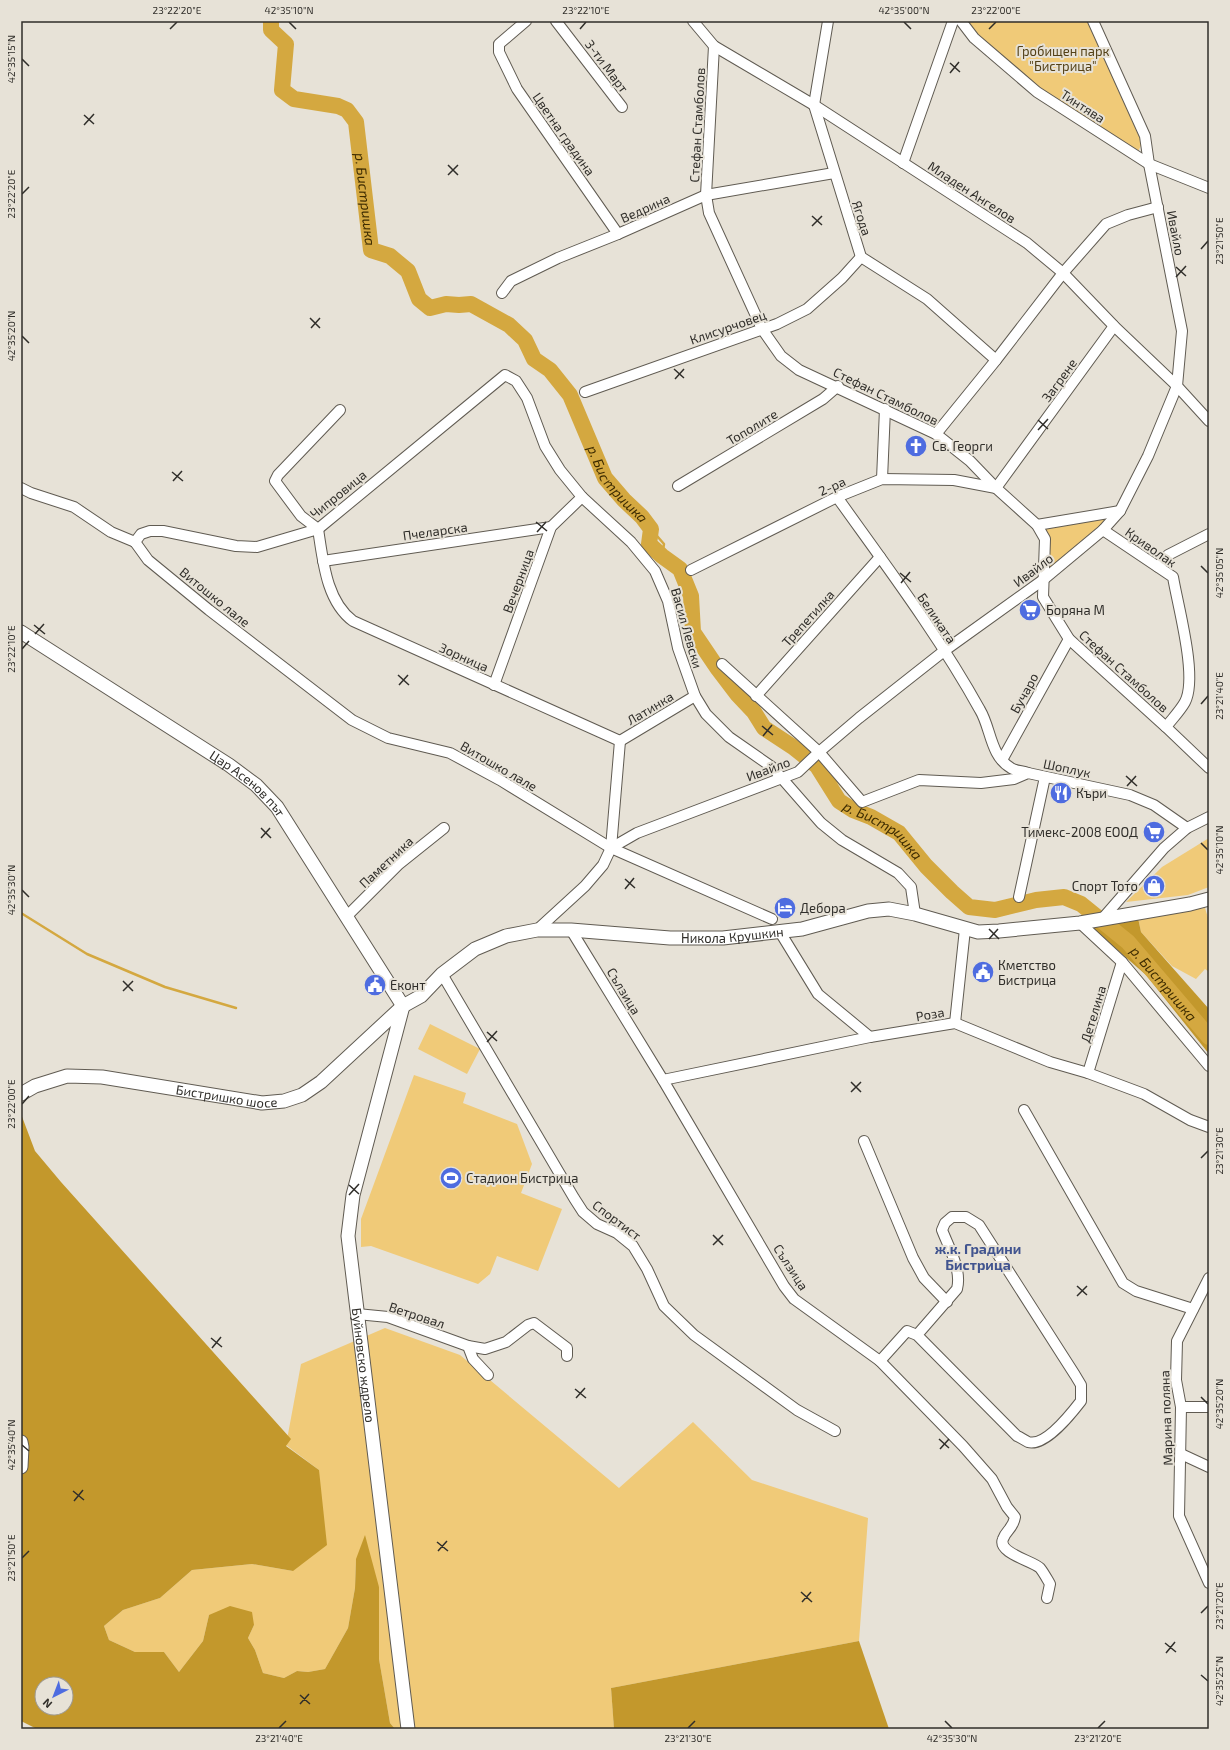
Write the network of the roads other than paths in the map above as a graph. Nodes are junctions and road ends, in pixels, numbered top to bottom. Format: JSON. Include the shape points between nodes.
{"nodes":[{"id":1,"x":526,"y":21,"type":"edge"},
{"id":2,"x":556,"y":21,"type":"edge"},
{"id":3,"x":693,"y":21,"type":"edge"},
{"id":4,"x":828,"y":21,"type":"edge"},
{"id":5,"x":953,"y":21,"type":"edge"},
{"id":6,"x":961,"y":21,"type":"edge"},
{"id":7,"x":1093,"y":21,"type":"edge"},
{"id":8,"x":714,"y":46,"type":"junction"},
{"id":9,"x":814,"y":105,"type":"junction"},
{"id":10,"x":622,"y":107,"type":"dead end"},
{"id":11,"x":903,"y":163,"type":"junction"},
{"id":12,"x":1149,"y":164,"type":"junction"},
{"id":13,"x":834,"y":172,"type":"junction"},
{"id":14,"x":1209,"y":188,"type":"edge"},
{"id":15,"x":706,"y":195,"type":"junction"},
{"id":16,"x":1158,"y":207,"type":"junction"},
{"id":17,"x":618,"y":234,"type":"junction"},
{"id":18,"x":861,"y":257,"type":"junction"},
{"id":19,"x":1063,"y":273,"type":"junction"},
{"id":20,"x":502,"y":294,"type":"dead end"},
{"id":21,"x":1114,"y":326,"type":"junction"},
{"id":22,"x":762,"y":329,"type":"junction"},
{"id":23,"x":996,"y":360,"type":"junction"},
{"id":24,"x":505,"y":375,"type":"joint"},
{"id":25,"x":838,"y":386,"type":"junction"},
{"id":26,"x":1177,"y":386,"type":"junction"},
{"id":27,"x":585,"y":392,"type":"dead end"},
{"id":28,"x":885,"y":409,"type":"junction"},
{"id":29,"x":340,"y":410,"type":"dead end"},
{"id":30,"x":1209,"y":421,"type":"edge"},
{"id":31,"x":936,"y":434,"type":"junction"},
{"id":32,"x":882,"y":479,"type":"junction"},
{"id":33,"x":678,"y":486,"type":"dead end"},
{"id":34,"x":21,"y":488,"type":"edge"},
{"id":35,"x":996,"y":488,"type":"junction"},
{"id":36,"x":582,"y":497,"type":"junction"},
{"id":37,"x":837,"y":498,"type":"junction"},
{"id":38,"x":1120,"y":511,"type":"junction"},
{"id":39,"x":1036,"y":525,"type":"junction"},
{"id":40,"x":552,"y":527,"type":"junction"},
{"id":41,"x":318,"y":529,"type":"junction"},
{"id":42,"x":1103,"y":530,"type":"junction"},
{"id":43,"x":1209,"y":534,"type":"edge"},
{"id":44,"x":135,"y":542,"type":"junction"},
{"id":45,"x":880,"y":557,"type":"junction"},
{"id":46,"x":323,"y":561,"type":"junction"},
{"id":47,"x":1158,"y":567,"type":"junction"},
{"id":48,"x":691,"y":570,"type":"dead end"},
{"id":49,"x":1043,"y":580,"type":"junction"},
{"id":50,"x":21,"y":632,"type":"edge"},
{"id":51,"x":1069,"y":639,"type":"junction"},
{"id":52,"x":944,"y":651,"type":"junction"},
{"id":53,"x":722,"y":664,"type":"dead end"},
{"id":54,"x":494,"y":685,"type":"junction"},
{"id":55,"x":695,"y":696,"type":"junction"},
{"id":56,"x":756,"y":696,"type":"junction"},
{"id":57,"x":1166,"y":727,"type":"junction"},
{"id":58,"x":620,"y":742,"type":"junction"},
{"id":59,"x":819,"y":752,"type":"junction"},
{"id":60,"x":1002,"y":760,"type":"junction"},
{"id":61,"x":1209,"y":768,"type":"edge"},
{"id":62,"x":1028,"y":773,"type":"junction"},
{"id":63,"x":1045,"y":777,"type":"junction"},
{"id":64,"x":782,"y":778,"type":"junction"},
{"id":65,"x":868,"y":799,"type":"joint"},
{"id":66,"x":1209,"y":817,"type":"edge"},
{"id":67,"x":444,"y":828,"type":"dead end"},
{"id":68,"x":1187,"y":828,"type":"junction"},
{"id":69,"x":611,"y":848,"type":"junction"},
{"id":70,"x":1019,"y":897,"type":"dead end"},
{"id":71,"x":1209,"y":899,"type":"edge"},
{"id":72,"x":915,"y":914,"type":"junction"},
{"id":73,"x":347,"y":916,"type":"junction"},
{"id":74,"x":772,"y":918,"type":"dead end"},
{"id":75,"x":1103,"y":918,"type":"junction"},
{"id":76,"x":1082,"y":922,"type":"junction"},
{"id":77,"x":965,"y":929,"type":"junction"},
{"id":78,"x":537,"y":930,"type":"junction"},
{"id":79,"x":571,"y":930,"type":"junction"},
{"id":80,"x":780,"y":932,"type":"junction"},
{"id":81,"x":1122,"y":962,"type":"junction"},
{"id":82,"x":442,"y":974,"type":"junction"},
{"id":83,"x":403,"y":1006,"type":"junction"},
{"id":84,"x":955,"y":1023,"type":"junction"},
{"id":85,"x":870,"y":1037,"type":"junction"},
{"id":86,"x":1209,"y":1066,"type":"edge"},
{"id":87,"x":1088,"y":1073,"type":"junction"},
{"id":88,"x":663,"y":1080,"type":"junction"},
{"id":89,"x":21,"y":1094,"type":"edge"},
{"id":90,"x":1024,"y":1110,"type":"dead end"},
{"id":91,"x":1209,"y":1127,"type":"edge"},
{"id":92,"x":864,"y":1141,"type":"dead end"},
{"id":93,"x":1209,"y":1278,"type":"edge"},
{"id":94,"x":947,"y":1302,"type":"junction"},
{"id":95,"x":1193,"y":1309,"type":"junction"},
{"id":96,"x":357,"y":1314,"type":"junction"},
{"id":97,"x":917,"y":1335,"type":"junction"},
{"id":98,"x":468,"y":1346,"type":"junction"},
{"id":99,"x":567,"y":1356,"type":"dead end"},
{"id":100,"x":880,"y":1361,"type":"junction"},
{"id":101,"x":488,"y":1375,"type":"dead end"},
{"id":102,"x":1181,"y":1407,"type":"junction"},
{"id":103,"x":1209,"y":1407,"type":"edge"},
{"id":104,"x":835,"y":1431,"type":"dead end"},
{"id":105,"x":21,"y":1442,"type":"edge"},
{"id":106,"x":1181,"y":1454,"type":"junction"},
{"id":107,"x":21,"y":1466,"type":"edge"},
{"id":108,"x":1209,"y":1467,"type":"edge"},
{"id":109,"x":1209,"y":1583,"type":"edge"},
{"id":110,"x":1047,"y":1598,"type":"dead end"},
{"id":111,"x":408,"y":1729,"type":"edge"}],
"edges":[{"from":1,"to":17,"type":"street","name":"Цветна градина","via":[[499,44],[499,52],[517,89]]},
{"from":2,"to":10,"type":"street","name":"3-ти Март"},
{"from":3,"to":8,"type":"street","name":"Младен Ангелов"},
{"from":4,"to":9,"type":"street","name":"Ягода"},
{"from":5,"to":11,"type":"street"},
{"from":6,"to":12,"type":"street","name":"Тинтява","via":[[974,38],[1037,92]]},
{"from":7,"to":12,"type":"street","name":"Ивайло","via":[[1145,136]]},
{"from":8,"to":9,"type":"street","name":"Младен Ангелов"},
{"from":8,"to":15,"type":"street","name":"Стефан Стамболов"},
{"from":9,"to":11,"type":"street","name":"Младен Ангелов"},
{"from":9,"to":13,"type":"street","name":"Ягода"},
{"from":11,"to":19,"type":"street","name":"Младен Ангелов","via":[[1027,243]]},
{"from":12,"to":14,"type":"street","name":"Тинтява"},
{"from":12,"to":16,"type":"street","name":"Ивайло"},
{"from":13,"to":15,"type":"street","name":"Ведрина"},
{"from":13,"to":18,"type":"street","name":"Ягода"},
{"from":15,"to":17,"type":"street","name":"Ведрина"},
{"from":15,"to":22,"type":"street","name":"Стефан Стамболов","via":[[709,213]]},
{"from":16,"to":19,"type":"street","via":[[1106,224]]},
{"from":16,"to":26,"type":"street","name":"Ивайло","via":[[1182,330]]},
{"from":17,"to":20,"type":"street","name":"Ведрина","via":[[558,258],[511,281]]},
{"from":18,"to":22,"type":"street","name":"Клисурчовец","via":[[807,309]]},
{"from":18,"to":23,"type":"street","name":"Ягода","via":[[927,299]]},
{"from":19,"to":21,"type":"street","name":"Младен Ангелов"},
{"from":19,"to":23,"type":"street"},
{"from":21,"to":26,"type":"street","name":"Младен Ангелов"},
{"from":21,"to":35,"type":"street","name":"Загрене"},
{"from":22,"to":25,"type":"street","name":"Стефан Стамболов","via":[[781,356],[799,370]]},
{"from":22,"to":27,"type":"street","name":"Клисурчовец"},
{"from":23,"to":31,"type":"street"},
{"from":24,"to":36,"type":"street","name":"Васил Левски","via":[[516,381],[527,398],[544,446]]},
{"from":24,"to":41,"type":"street","name":"Чипровица"},
{"from":25,"to":28,"type":"street","name":"Стефан Стамболов"},
{"from":25,"to":33,"type":"street","name":"Тополите","via":[[823,399]]},
{"from":26,"to":30,"type":"street","name":"Младен Ангелов"},
{"from":26,"to":38,"type":"street","name":"Ивайло","via":[[1148,456]]},
{"from":28,"to":31,"type":"street","name":"Стефан Стамболов"},
{"from":28,"to":32,"type":"street"},
{"from":29,"to":41,"type":"street","via":[[275,481],[301,516]]},
{"from":31,"to":35,"type":"street","name":"Стефан Стамболов","via":[[970,460]]},
{"from":32,"to":35,"type":"street","name":"2-ра","via":[[954,480]]},
{"from":32,"to":37,"type":"street","name":"2-ра"},
{"from":34,"to":44,"type":"street","via":[[74,507],[110,532]]},
{"from":35,"to":39,"type":"street","name":"Стефан Стамболов"},
{"from":36,"to":40,"type":"street","name":"Вечерница"},
{"from":36,"to":55,"type":"street","name":"Васил Левски","via":[[631,542],[655,571],[668,601],[678,648]]},
{"from":37,"to":45,"type":"street","name":"Беликата"},
{"from":37,"to":48,"type":"street","name":"2-ра"},
{"from":38,"to":39,"type":"street"},
{"from":38,"to":42,"type":"street","name":"Ивайло"},
{"from":39,"to":49,"type":"street","name":"Стефан Стамболов","via":[[1045,539]]},
{"from":40,"to":46,"type":"street","name":"Пчеларска"},
{"from":40,"to":54,"type":"street","name":"Вечерница"},
{"from":41,"to":44,"type":"street","name":"Чипровица","via":[[257,547],[236,546],[163,531],[142,534]]},
{"from":41,"to":46,"type":"street","name":"Зорница"},
{"from":42,"to":47,"type":"street","name":"Криволак"},
{"from":42,"to":49,"type":"street","name":"Ивайло"},
{"from":43,"to":47,"type":"street","via":[[1168,555]]},
{"from":44,"to":69,"type":"street","name":"Витошко лале","via":[[148,560],[352,720],[388,738],[450,753],[500,780]]},
{"from":45,"to":52,"type":"street","name":"Беликата"},
{"from":45,"to":56,"type":"street","name":"Трепетилка"},
{"from":46,"to":54,"type":"street","name":"Зорница","via":[[337,605],[344,615]]},
{"from":47,"to":57,"type":"street","name":"Криволак","via":[[1173,577],[1190,669],[1189,689],[1185,702]]},
{"from":49,"to":51,"type":"street","name":"Стефан Стамболов","via":[[1043,597]]},
{"from":49,"to":52,"type":"street","name":"Ивайло"},
{"from":50,"to":73,"type":"street","name":"Цар Асенов път","via":[[177,731],[256,785],[277,807]]},
{"from":51,"to":57,"type":"street","name":"Стефан Стамболов"},
{"from":51,"to":60,"type":"street","name":"Бучаро"},
{"from":52,"to":59,"type":"street","name":"Ивайло"},
{"from":52,"to":60,"type":"street","name":"Беликата","via":[[981,711],[994,749]]},
{"from":53,"to":56,"type":"street","name":"Васил Левски"},
{"from":54,"to":58,"type":"street","name":"Зорница"},
{"from":55,"to":58,"type":"street","name":"Латинка"},
{"from":55,"to":64,"type":"street","name":"Васил Левски","via":[[706,714],[729,737],[772,767]]},
{"from":56,"to":59,"type":"street","name":"Васил Левски"},
{"from":57,"to":61,"type":"street","name":"Стефан Стамболов"},
{"from":58,"to":69,"type":"street"},
{"from":59,"to":64,"type":"street","name":"Ивайло","via":[[798,772]]},
{"from":59,"to":65,"type":"street","name":"Васил Левски","via":[[862,802]]},
{"from":60,"to":62,"type":"street","name":"Шоплук","via":[[1011,768]]},
{"from":62,"to":63,"type":"street","name":"Шоплук"},
{"from":62,"to":65,"type":"street","name":"Шоплук","via":[[1014,779],[981,783],[919,780]]},
{"from":63,"to":68,"type":"street","name":"Шоплук","via":[[1130,795],[1154,805]]},
{"from":63,"to":70,"type":"street"},
{"from":64,"to":69,"type":"street","name":"Ивайло","via":[[637,833]]},
{"from":64,"to":72,"type":"street","name":"Васил Левски","via":[[821,823],[842,840],[898,873],[911,888]]},
{"from":66,"to":68,"type":"street"},
{"from":67,"to":73,"type":"street","name":"Паметника","via":[[399,864]]},
{"from":68,"to":75,"type":"street","via":[[1164,848]]},
{"from":69,"to":74,"type":"street","name":"Витошко лале"},
{"from":69,"to":78,"type":"street","via":[[603,865],[585,886]]},
{"from":71,"to":75,"type":"street","name":"Никола Крушкин"},
{"from":72,"to":77,"type":"street","name":"Никола Крушкин"},
{"from":72,"to":80,"type":"street","name":"Никола Крушкин","via":[[889,909],[868,911],[802,929]]},
{"from":73,"to":83,"type":"street","name":"Цар Асенов път"},
{"from":75,"to":76,"type":"street","name":"Никола Крушкин"},
{"from":76,"to":77,"type":"street","name":"Никола Крушкин","via":[[999,931],[978,932]]},
{"from":76,"to":81,"type":"street"},
{"from":77,"to":84,"type":"street"},
{"from":78,"to":79,"type":"street","name":"Никола Крушкин"},
{"from":78,"to":82,"type":"street","name":"Никола Крушкин","via":[[506,936],[475,949]]},
{"from":79,"to":80,"type":"street","name":"Никола Крушкин","via":[[677,938],[724,938]]},
{"from":79,"to":88,"type":"street","name":"Сълзица"},
{"from":80,"to":85,"type":"street","via":[[818,994]]},
{"from":81,"to":86,"type":"street"},
{"from":81,"to":87,"type":"street","name":"Детелина"},
{"from":82,"to":83,"type":"street","name":"Никола Крушкин","via":[[421,996]]},
{"from":82,"to":104,"type":"street","name":"Спортист","via":[[583,1212],[633,1246],[664,1306],[694,1335],[797,1410]]},
{"from":83,"to":89,"type":"street","name":"Бистришко шосе","via":[[321,1082],[302,1095],[284,1101],[262,1103],[102,1077],[66,1076],[35,1086]]},
{"from":83,"to":96,"type":"street","name":"Буйновско ждрело","via":[[353,1195],[348,1236]]},
{"from":84,"to":85,"type":"street","name":"Роза"},
{"from":84,"to":87,"type":"street","name":"Роза","via":[[1050,1062]]},
{"from":85,"to":88,"type":"street","name":"Роза"},
{"from":87,"to":91,"type":"street","name":"Роза","via":[[1144,1094],[1190,1120]]},
{"from":88,"to":100,"type":"street","name":"Сълзица","via":[[794,1299]]},
{"from":90,"to":95,"type":"street","via":[[1123,1283],[1136,1291]]},
{"from":92,"to":94,"type":"street","via":[[913,1258],[924,1278]]},
{"from":93,"to":95,"type":"street","name":"Марина поляна"},
{"from":94,"to":97,"type":"street"},
{"from":94,"to":97,"type":"street","via":[[957,1289],[959,1280],[942,1230],[944,1223],[952,1217],[966,1217],[979,1225],[1081,1385],[1081,1402],[1067,1419],[1043,1440],[1029,1442],[1017,1436]]},
{"from":95,"to":102,"type":"street","name":"Марина поляна","via":[[1177,1340],[1176,1380]]},
{"from":96,"to":98,"type":"street","name":"Ветровал","via":[[388,1317]]},
{"from":96,"to":111,"type":"street","name":"Буйновско ждрело"},
{"from":97,"to":100,"type":"street","via":[[907,1331]]},
{"from":98,"to":99,"type":"street","name":"Ветровал","via":[[485,1349],[497,1346],[534,1323],[566,1348]]},
{"from":98,"to":101,"type":"street","via":[[473,1359]]},
{"from":100,"to":110,"type":"street","name":"Сълзица","via":[[963,1446],[992,1480],[1015,1517],[1014,1525],[1002,1543],[1008,1551],[1039,1567],[1050,1584]]},
{"from":102,"to":103,"type":"street"},
{"from":102,"to":106,"type":"street","name":"Марина поляна"},
{"from":105,"to":107,"type":"street"},
{"from":106,"to":108,"type":"street"},
{"from":106,"to":109,"type":"street","name":"Марина поляна","via":[[1179,1516]]}]}
